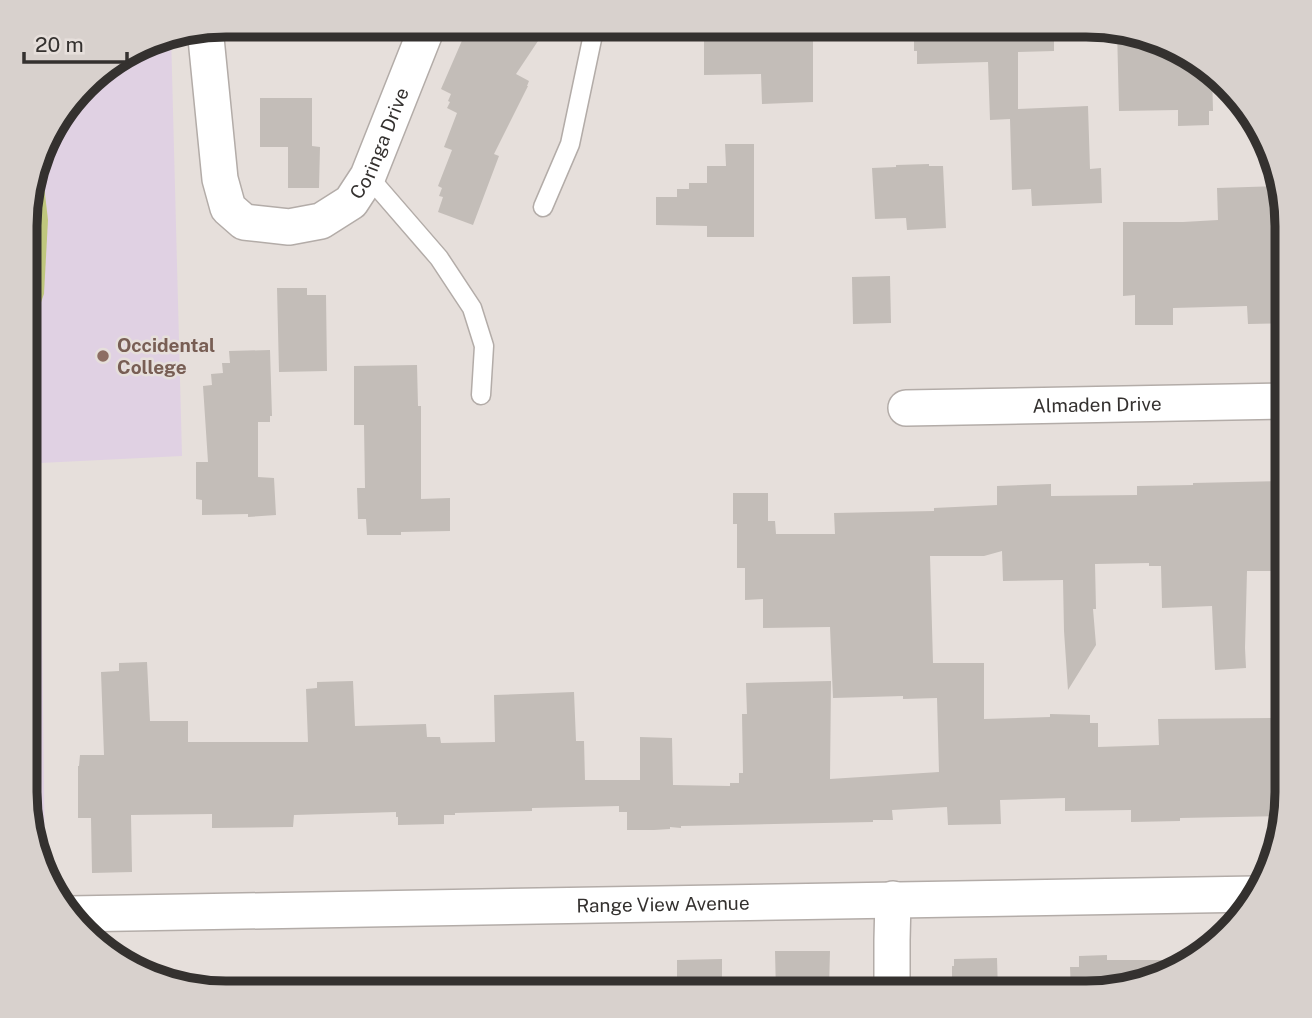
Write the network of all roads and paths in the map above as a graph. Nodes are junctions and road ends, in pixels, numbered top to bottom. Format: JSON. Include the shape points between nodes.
{"nodes":[{"id":1,"x":423,"y":37,"type":"edge"},
{"id":2,"x":592,"y":37,"type":"edge"},
{"id":3,"x":206,"y":38,"type":"edge"},
{"id":4,"x":369,"y":176,"type":"junction"},
{"id":5,"x":543,"y":207,"type":"dead end"},
{"id":6,"x":481,"y":395,"type":"dead end"},
{"id":7,"x":1275,"y":401,"type":"edge"},
{"id":8,"x":906,"y":408,"type":"dead end"},
{"id":9,"x":1245,"y":894,"type":"edge"},
{"id":10,"x":893,"y":899,"type":"junction"},
{"id":11,"x":81,"y":914,"type":"edge"},
{"id":12,"x":892,"y":981,"type":"edge"}],
"edges":[{"from":1,"to":4,"type":"street","name":"Coringa Drive"},
{"from":2,"to":5,"type":"lane","via":[[570,144]]},
{"from":3,"to":4,"type":"street","name":"Coringa Drive","via":[[220,179],[228,208],[244,222],[289,227],[321,221],[351,202]]},
{"from":4,"to":6,"type":"lane","via":[[439,258],[472,308],[484,346]]},
{"from":7,"to":8,"type":"street","name":"Almaden Drive"},
{"from":9,"to":10,"type":"street","name":"Range View Avenue"},
{"from":10,"to":11,"type":"street","name":"Range View Avenue"},
{"from":10,"to":12,"type":"street"}]}
